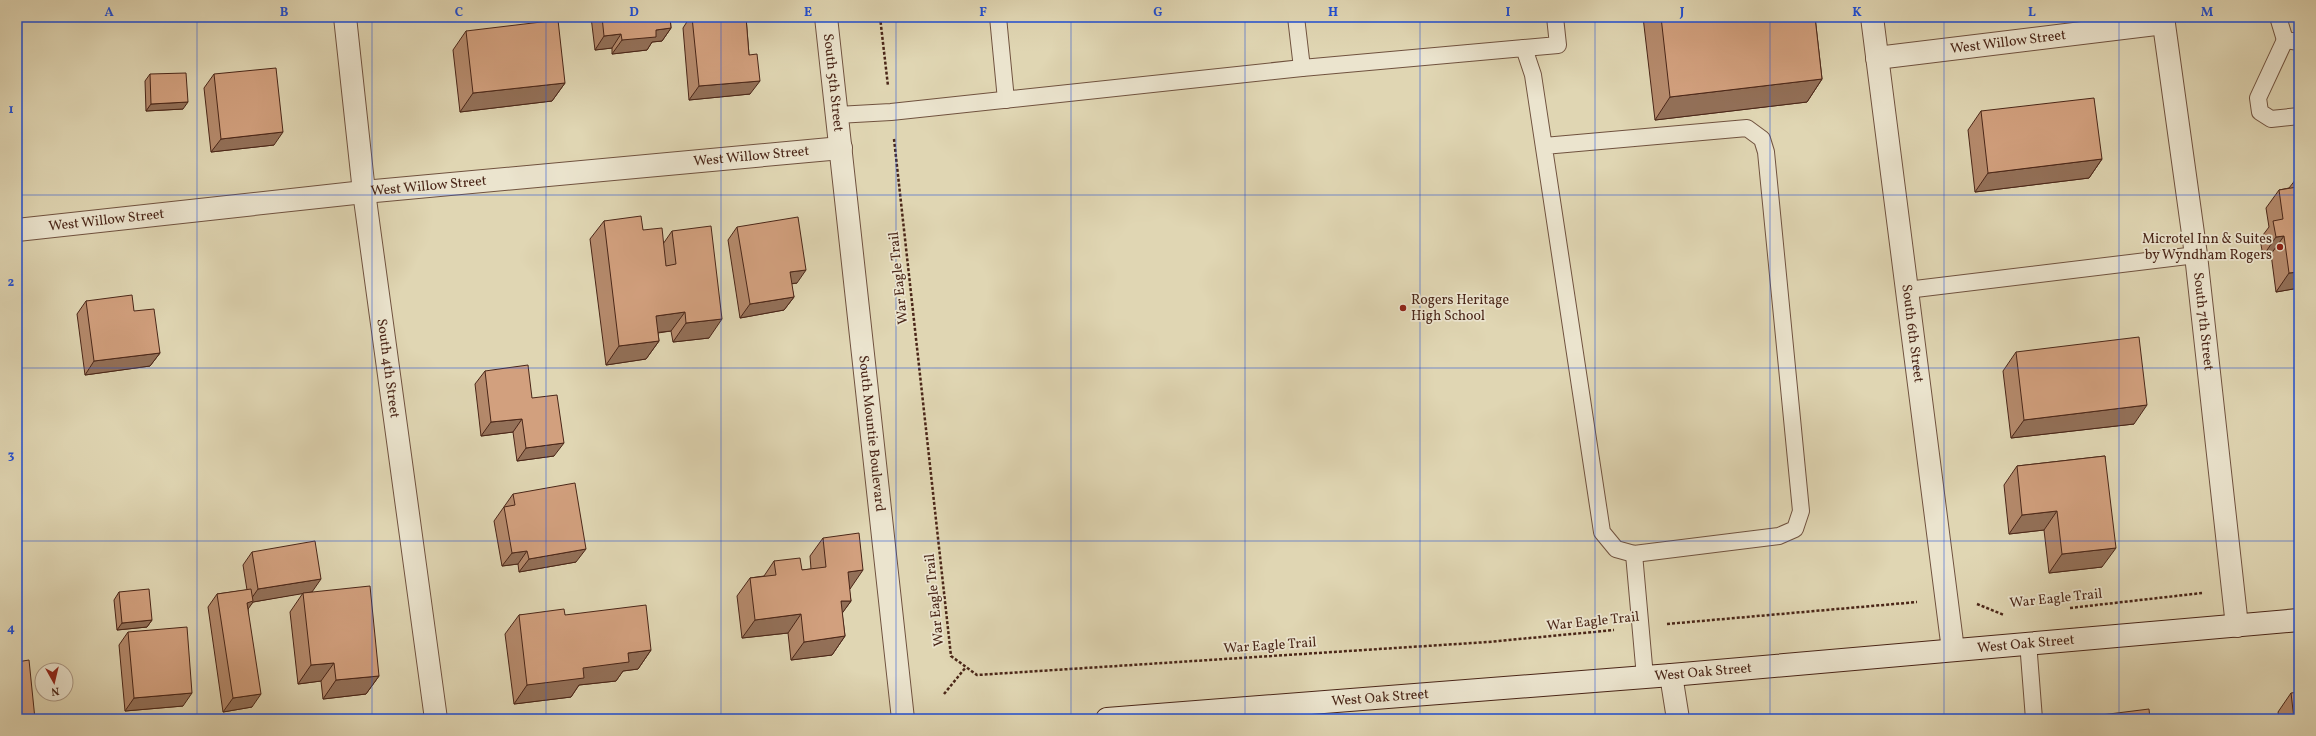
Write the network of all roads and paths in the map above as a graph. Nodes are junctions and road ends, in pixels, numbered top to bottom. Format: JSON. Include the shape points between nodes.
{"nodes":[{"id":1,"x":345,"y":17,"type":"edge"},
{"id":2,"x":826,"y":17,"type":"edge"},
{"id":3,"x":880,"y":17,"type":"edge"},
{"id":4,"x":998,"y":17,"type":"edge"},
{"id":5,"x":1296,"y":17,"type":"edge"},
{"id":6,"x":1555,"y":17,"type":"edge"},
{"id":7,"x":1872,"y":17,"type":"edge"},
{"id":8,"x":2278,"y":17,"type":"edge"},
{"id":9,"x":2163,"y":20,"type":"edge"},
{"id":10,"x":2292,"y":41,"type":"edge"},
{"id":11,"x":1524,"y":48,"type":"junction"},
{"id":12,"x":1877,"y":58,"type":"junction"},
{"id":13,"x":1302,"y":68,"type":"junction"},
{"id":14,"x":1006,"y":100,"type":"junction"},
{"id":15,"x":891,"y":112,"type":"junction"},
{"id":16,"x":837,"y":115,"type":"junction"},
{"id":17,"x":2299,"y":116,"type":"edge"},
{"id":18,"x":1544,"y":146,"type":"junction"},
{"id":19,"x":840,"y":148,"type":"junction"},
{"id":20,"x":364,"y":192,"type":"junction"},
{"id":21,"x":17,"y":230,"type":"edge"},
{"id":22,"x":2196,"y":255,"type":"junction"},
{"id":23,"x":1907,"y":290,"type":"junction"},
{"id":24,"x":1634,"y":554,"type":"junction"},
{"id":25,"x":2234,"y":589,"type":"junction"},
{"id":26,"x":1947,"y":599,"type":"junction"},
{"id":27,"x":2068,"y":608,"type":"dead end"},
{"id":28,"x":2005,"y":615,"type":"dead end"},
{"id":29,"x":2299,"y":620,"type":"edge"},
{"id":30,"x":1641,"y":626,"type":"junction"},
{"id":31,"x":2237,"y":626,"type":"junction"},
{"id":32,"x":2028,"y":642,"type":"junction"},
{"id":33,"x":1953,"y":650,"type":"junction"},
{"id":34,"x":966,"y":666,"type":"junction"},
{"id":35,"x":1671,"y":675,"type":"junction"},
{"id":36,"x":1645,"y":677,"type":"junction"},
{"id":37,"x":944,"y":694,"type":"dead end"},
{"id":38,"x":436,"y":719,"type":"edge"},
{"id":39,"x":903,"y":719,"type":"edge"},
{"id":40,"x":1107,"y":719,"type":"edge"},
{"id":41,"x":1678,"y":719,"type":"edge"},
{"id":42,"x":2034,"y":719,"type":"edge"}],
"edges":[{"from":1,"to":20,"type":"street","name":"South 4th Street"},
{"from":2,"to":16,"type":"street","name":"South 5th Street"},
{"from":3,"to":15,"type":"path","name":"War Eagle Trail"},
{"from":4,"to":14,"type":"lane"},
{"from":5,"to":13,"type":"lane"},
{"from":6,"to":11,"type":"lane","via":[[1558,45]]},
{"from":7,"to":12,"type":"street","name":"South 6th Street"},
{"from":8,"to":10,"type":"lane"},
{"from":9,"to":12,"type":"street","name":"West Willow Street"},
{"from":9,"to":22,"type":"street","name":"South 7th Street"},
{"from":10,"to":17,"type":"lane","via":[[2258,98],[2260,112],[2271,119]]},
{"from":11,"to":13,"type":"lane"},
{"from":11,"to":18,"type":"lane","via":[[1533,75]]},
{"from":12,"to":23,"type":"street","name":"South 6th Street"},
{"from":13,"to":14,"type":"lane"},
{"from":14,"to":15,"type":"lane"},
{"from":15,"to":16,"type":"lane"},
{"from":15,"to":34,"type":"path","name":"War Eagle Trail","via":[[951,656]]},
{"from":16,"to":19,"type":"street","name":"South 5th Street"},
{"from":18,"to":24,"type":"lane","via":[[1602,532],[1616,548]]},
{"from":18,"to":24,"type":"lane","via":[[1747,128],[1762,139],[1766,152],[1801,511],[1795,529],[1779,536]]},
{"from":19,"to":20,"type":"street","name":"West Willow Street"},
{"from":19,"to":39,"type":"street","name":"South Mountie Boulevard"},
{"from":20,"to":21,"type":"street","name":"West Willow Street"},
{"from":20,"to":38,"type":"street","name":"South 4th Street"},
{"from":22,"to":23,"type":"lane"},
{"from":22,"to":25,"type":"street","name":"South 7th Street"},
{"from":23,"to":26,"type":"street","name":"South 6th Street"},
{"from":24,"to":30,"type":"lane"},
{"from":25,"to":27,"type":"path","name":"War Eagle Trail"},
{"from":25,"to":31,"type":"street","name":"South 7th Street"},
{"from":26,"to":28,"type":"path","name":"War Eagle Trail","via":[[1970,601]]},
{"from":26,"to":30,"type":"path","name":"War Eagle Trail"},
{"from":26,"to":33,"type":"street","name":"South 6th Street"},
{"from":29,"to":31,"type":"street","name":"West Oak Street"},
{"from":30,"to":34,"type":"path","name":"War Eagle Trail","via":[[1488,642],[977,675]]},
{"from":30,"to":36,"type":"lane"},
{"from":31,"to":32,"type":"street","name":"West Oak Street"},
{"from":32,"to":33,"type":"street","name":"West Oak Street"},
{"from":32,"to":42,"type":"lane"},
{"from":33,"to":35,"type":"street","name":"West Oak Street"},
{"from":34,"to":37,"type":"path"},
{"from":35,"to":36,"type":"street","name":"West Oak Street"},
{"from":35,"to":41,"type":"street"},
{"from":36,"to":40,"type":"street","name":"West Oak Street"}]}
